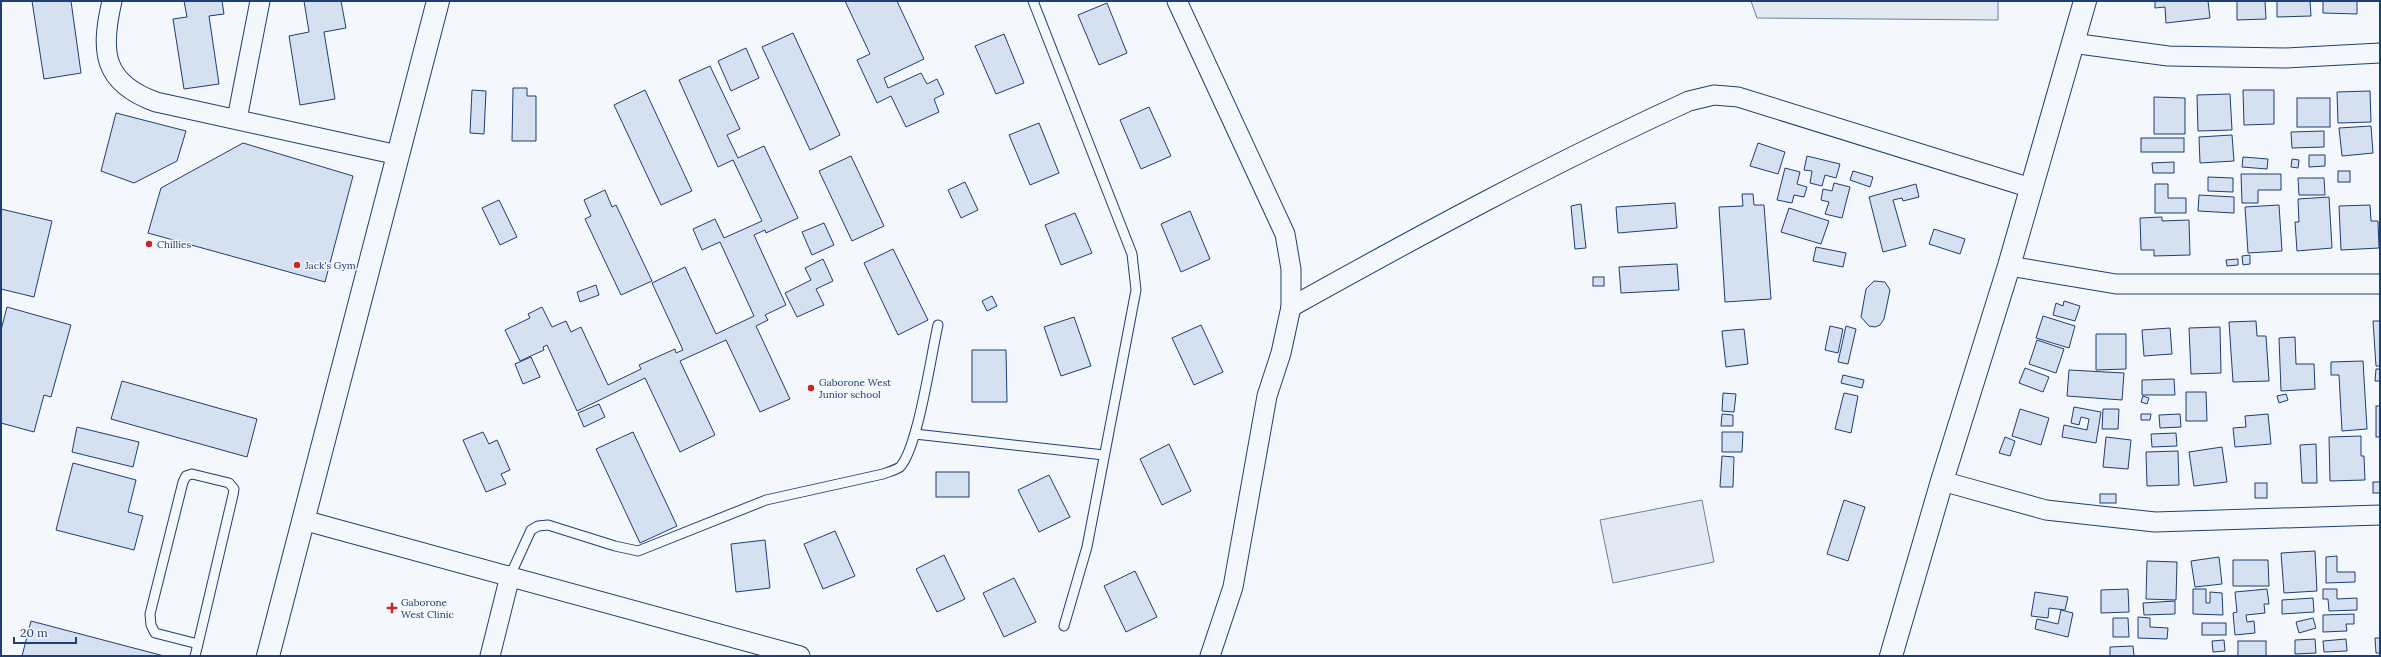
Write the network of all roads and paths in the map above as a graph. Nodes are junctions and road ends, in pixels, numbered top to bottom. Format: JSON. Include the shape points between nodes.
{"nodes":[{"id":1,"x":112,"y":1,"type":"edge"},
{"id":2,"x":260,"y":1,"type":"edge"},
{"id":3,"x":438,"y":1,"type":"edge"},
{"id":4,"x":1033,"y":1,"type":"edge"},
{"id":5,"x":1176,"y":1,"type":"edge"},
{"id":6,"x":2085,"y":1,"type":"edge"},
{"id":7,"x":2072,"y":43,"type":"junction"},
{"id":8,"x":2380,"y":53,"type":"edge"},
{"id":9,"x":237,"y":119,"type":"junction"},
{"id":10,"x":398,"y":156,"type":"junction"},
{"id":11,"x":2031,"y":188,"type":"junction"},
{"id":12,"x":2009,"y":266,"type":"junction"},
{"id":13,"x":2380,"y":284,"type":"edge"},
{"id":14,"x":1291,"y":308,"type":"junction"},
{"id":15,"x":938,"y":325,"type":"dead end"},
{"id":16,"x":915,"y":434,"type":"junction"},
{"id":17,"x":1104,"y":455,"type":"junction"},
{"id":18,"x":1942,"y":481,"type":"junction"},
{"id":19,"x":2380,"y":515,"type":"edge"},
{"id":20,"x":303,"y":520,"type":"junction"},
{"id":21,"x":510,"y":576,"type":"junction"},
{"id":22,"x":1064,"y":626,"type":"dead end"},
{"id":23,"x":198,"y":644,"type":"junction"},
{"id":24,"x":195,"y":656,"type":"edge"},
{"id":25,"x":268,"y":656,"type":"edge"},
{"id":26,"x":490,"y":656,"type":"edge"},
{"id":27,"x":800,"y":656,"type":"edge"},
{"id":28,"x":1210,"y":656,"type":"edge"},
{"id":29,"x":1891,"y":656,"type":"edge"}],
"edges":[{"from":1,"to":9,"type":"street","via":[[105,41],[110,66],[120,83],[136,95],[156,102]]},
{"from":2,"to":9,"type":"street"},
{"from":3,"to":10,"type":"street"},
{"from":4,"to":17,"type":"lane","via":[[1132,254],[1135,270],[1136,290]]},
{"from":5,"to":14,"type":"street","via":[[1285,234],[1290,269]]},
{"from":6,"to":7,"type":"street"},
{"from":7,"to":8,"type":"street","via":[[2168,56],[2285,58]]},
{"from":7,"to":11,"type":"street"},
{"from":9,"to":10,"type":"street"},
{"from":10,"to":20,"type":"street"},
{"from":11,"to":12,"type":"street"},
{"from":11,"to":14,"type":"street","via":[[1738,97],[1714,95],[1689,100],[1532,176],[1407,242]]},
{"from":12,"to":13,"type":"street","via":[[2116,284]]},
{"from":12,"to":18,"type":"street"},
{"from":14,"to":28,"type":"street","via":[[1281,353],[1266,396],[1233,587]]},
{"from":15,"to":16,"type":"lane"},
{"from":16,"to":17,"type":"lane"},
{"from":16,"to":21,"type":"lane","via":[[907,456],[899,468],[766,500],[638,551],[548,525],[538,526],[531,530]]},
{"from":17,"to":22,"type":"lane","via":[[1087,547]]},
{"from":18,"to":19,"type":"street","via":[[2046,510],[2155,522]]},
{"from":18,"to":29,"type":"street"},
{"from":20,"to":21,"type":"street"},
{"from":20,"to":25,"type":"street"},
{"from":21,"to":26,"type":"street"},
{"from":21,"to":27,"type":"street"},
{"from":23,"to":23,"type":"lane","via":[[234,489],[229,483],[192,474],[186,476],[183,482],[150,614],[155,633]]},
{"from":23,"to":24,"type":"lane"}]}
